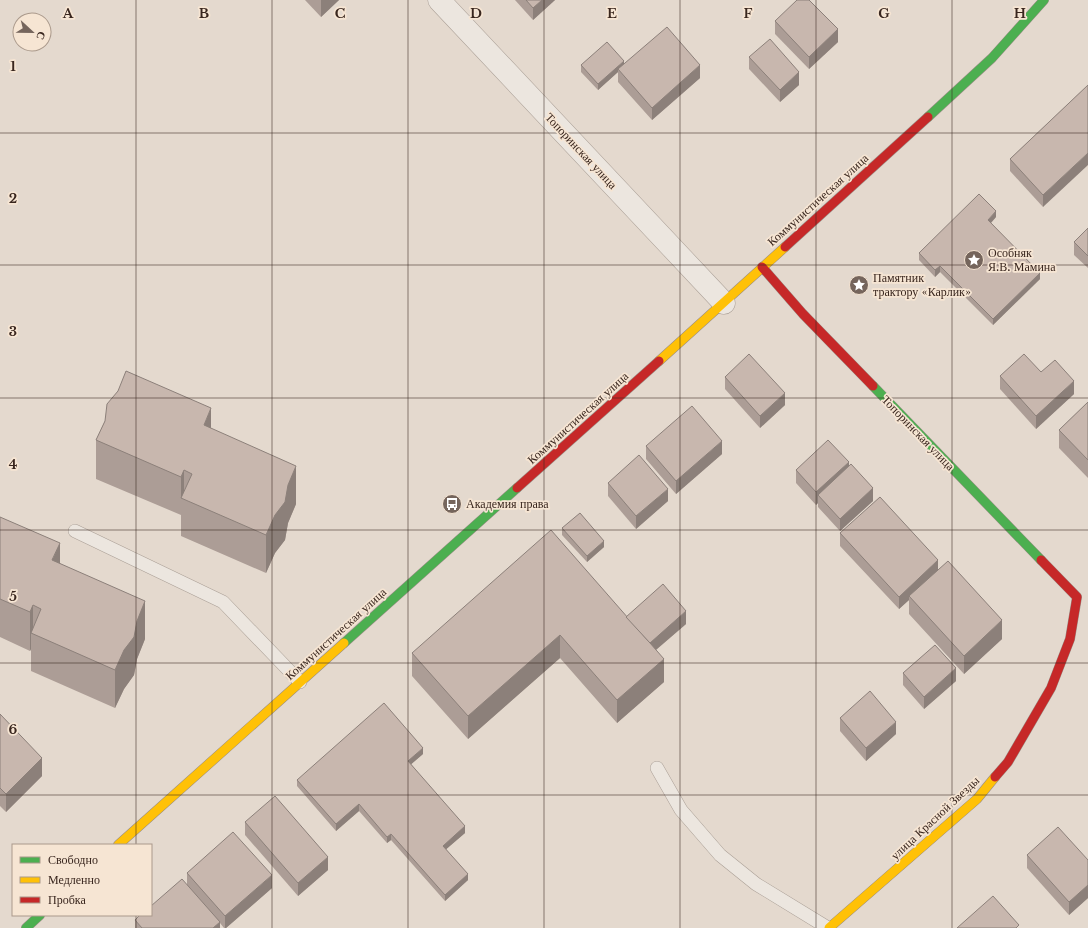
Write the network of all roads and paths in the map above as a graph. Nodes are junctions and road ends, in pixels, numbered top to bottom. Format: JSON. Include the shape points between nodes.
{"nodes":[{"id":1,"x":439,"y":0,"type":"edge"},
{"id":2,"x":1044,"y":0,"type":"edge"},
{"id":3,"x":762,"y":267,"type":"junction"},
{"id":4,"x":724,"y":303,"type":"junction"},
{"id":5,"x":75,"y":531,"type":"dead end"},
{"id":6,"x":1077,"y":597,"type":"junction"},
{"id":7,"x":1088,"y":605,"type":"edge"},
{"id":8,"x":300,"y":682,"type":"junction"},
{"id":9,"x":657,"y":768,"type":"dead end"},
{"id":10,"x":119,"y":844,"type":"edge"},
{"id":11,"x":39,"y":916,"type":"edge"},
{"id":12,"x":26,"y":928,"type":"edge"},
{"id":13,"x":828,"y":928,"type":"edge"}],
"edges":[{"from":1,"to":4,"type":"street","name":"Топоринская улица"},
{"from":2,"to":3,"type":"main road","name":"Коммунистическая улица","via":[[992,58]]},
{"from":3,"to":4,"type":"main road","name":"Коммунистическая улица"},
{"from":3,"to":6,"type":"main road","name":"Топоринская улица","via":[[803,314]]},
{"from":4,"to":8,"type":"main road","name":"Коммунистическая улица"},
{"from":5,"to":8,"type":"lane","via":[[223,602]]},
{"from":6,"to":7,"type":"lane"},
{"from":6,"to":13,"type":"main road","name":"улица Красной Звезды","via":[[1070,639],[1051,688],[1008,762],[977,799]]},
{"from":8,"to":10,"type":"main road","name":"Коммунистическая улица"},
{"from":9,"to":13,"type":"lane","via":[[681,810],[720,855],[756,884]]},
{"from":11,"to":12,"type":"main road"}]}
